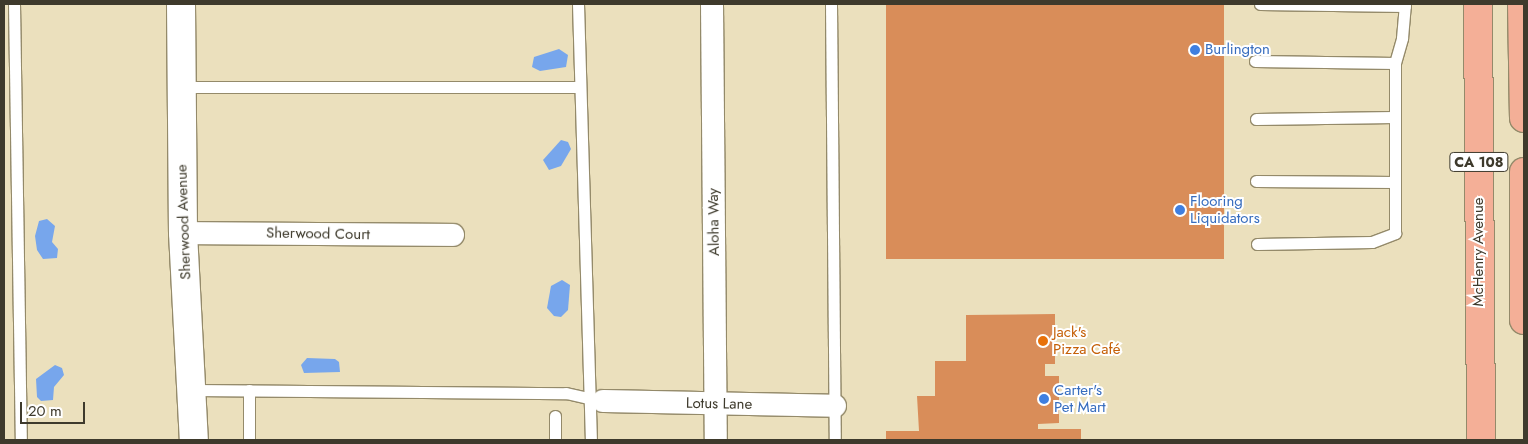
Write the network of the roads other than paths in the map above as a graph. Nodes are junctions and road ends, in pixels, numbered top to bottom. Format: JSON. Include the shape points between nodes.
{"nodes":[{"id":1,"x":14,"y":4,"type":"edge"},
{"id":2,"x":181,"y":4,"type":"edge"},
{"id":3,"x":578,"y":4,"type":"edge"},
{"id":4,"x":712,"y":4,"type":"edge"},
{"id":5,"x":831,"y":4,"type":"edge"},
{"id":6,"x":1260,"y":4,"type":"edge"},
{"id":7,"x":1478,"y":4,"type":"edge"},
{"id":8,"x":1522,"y":4,"type":"edge"},
{"id":9,"x":1405,"y":5,"type":"edge"},
{"id":10,"x":1255,"y":61,"type":"dead end"},
{"id":11,"x":1394,"y":63,"type":"junction"},
{"id":12,"x":181,"y":86,"type":"junction"},
{"id":13,"x":580,"y":87,"type":"junction"},
{"id":14,"x":1394,"y":117,"type":"junction"},
{"id":15,"x":1524,"y":118,"type":"edge"},
{"id":16,"x":1256,"y":119,"type":"dead end"},
{"id":17,"x":1524,"y":172,"type":"edge"},
{"id":18,"x":1256,"y":181,"type":"dead end"},
{"id":19,"x":1394,"y":182,"type":"junction"},
{"id":20,"x":1524,"y":217,"type":"edge"},
{"id":21,"x":183,"y":233,"type":"junction"},
{"id":22,"x":453,"y":236,"type":"dead end"},
{"id":23,"x":1257,"y":244,"type":"dead end"},
{"id":24,"x":1524,"y":288,"type":"edge"},
{"id":25,"x":1524,"y":320,"type":"edge"},
{"id":26,"x":194,"y":390,"type":"junction"},
{"id":27,"x":249,"y":390,"type":"junction"},
{"id":28,"x":597,"y":400,"type":"junction"},
{"id":29,"x":716,"y":404,"type":"junction"},
{"id":30,"x":835,"y":406,"type":"junction"},
{"id":31,"x":555,"y":416,"type":"dead end"},
{"id":32,"x":20,"y":440,"type":"edge"},
{"id":33,"x":194,"y":440,"type":"edge"},
{"id":34,"x":249,"y":440,"type":"edge"},
{"id":35,"x":555,"y":440,"type":"edge"},
{"id":36,"x":591,"y":440,"type":"edge"},
{"id":37,"x":716,"y":440,"type":"edge"},
{"id":38,"x":835,"y":440,"type":"edge"},
{"id":39,"x":1480,"y":440,"type":"edge"}],
"edges":[{"from":1,"to":32,"type":"lane"},
{"from":2,"to":12,"type":"street","name":"Sherwood Avenue"},
{"from":3,"to":13,"type":"lane"},
{"from":4,"to":29,"type":"street","name":"Aloha Way"},
{"from":5,"to":30,"type":"lane"},
{"from":6,"to":9,"type":"lane"},
{"from":7,"to":39,"type":"main road","name":"McHenry Avenue","number":"CA 108"},
{"from":8,"to":15,"type":"main road"},
{"from":9,"to":11,"type":"lane","via":[[1402,38]]},
{"from":10,"to":11,"type":"lane"},
{"from":11,"to":14,"type":"lane"},
{"from":12,"to":13,"type":"lane"},
{"from":12,"to":21,"type":"street","name":"Sherwood Avenue"},
{"from":13,"to":28,"type":"lane"},
{"from":14,"to":16,"type":"lane"},
{"from":14,"to":19,"type":"lane"},
{"from":17,"to":20,"type":"main road","number":"CA 108"},
{"from":18,"to":19,"type":"lane"},
{"from":19,"to":23,"type":"lane","via":[[1395,233],[1372,242]]},
{"from":20,"to":24,"type":"main road","number":"CA 108"},
{"from":21,"to":22,"type":"street","name":"Sherwood Court"},
{"from":21,"to":26,"type":"street","name":"Sherwood Avenue"},
{"from":24,"to":25,"type":"main road","number":"CA 108"},
{"from":26,"to":27,"type":"lane"},
{"from":26,"to":33,"type":"street","name":"Sherwood Avenue"},
{"from":27,"to":28,"type":"lane","via":[[566,393]]},
{"from":27,"to":34,"type":"lane"},
{"from":28,"to":29,"type":"street","name":"Lotus Lane"},
{"from":28,"to":36,"type":"lane"},
{"from":29,"to":30,"type":"street","name":"Lotus Lane"},
{"from":29,"to":37,"type":"street","name":"Aloha Way"},
{"from":30,"to":38,"type":"lane"},
{"from":31,"to":35,"type":"lane"}]}
